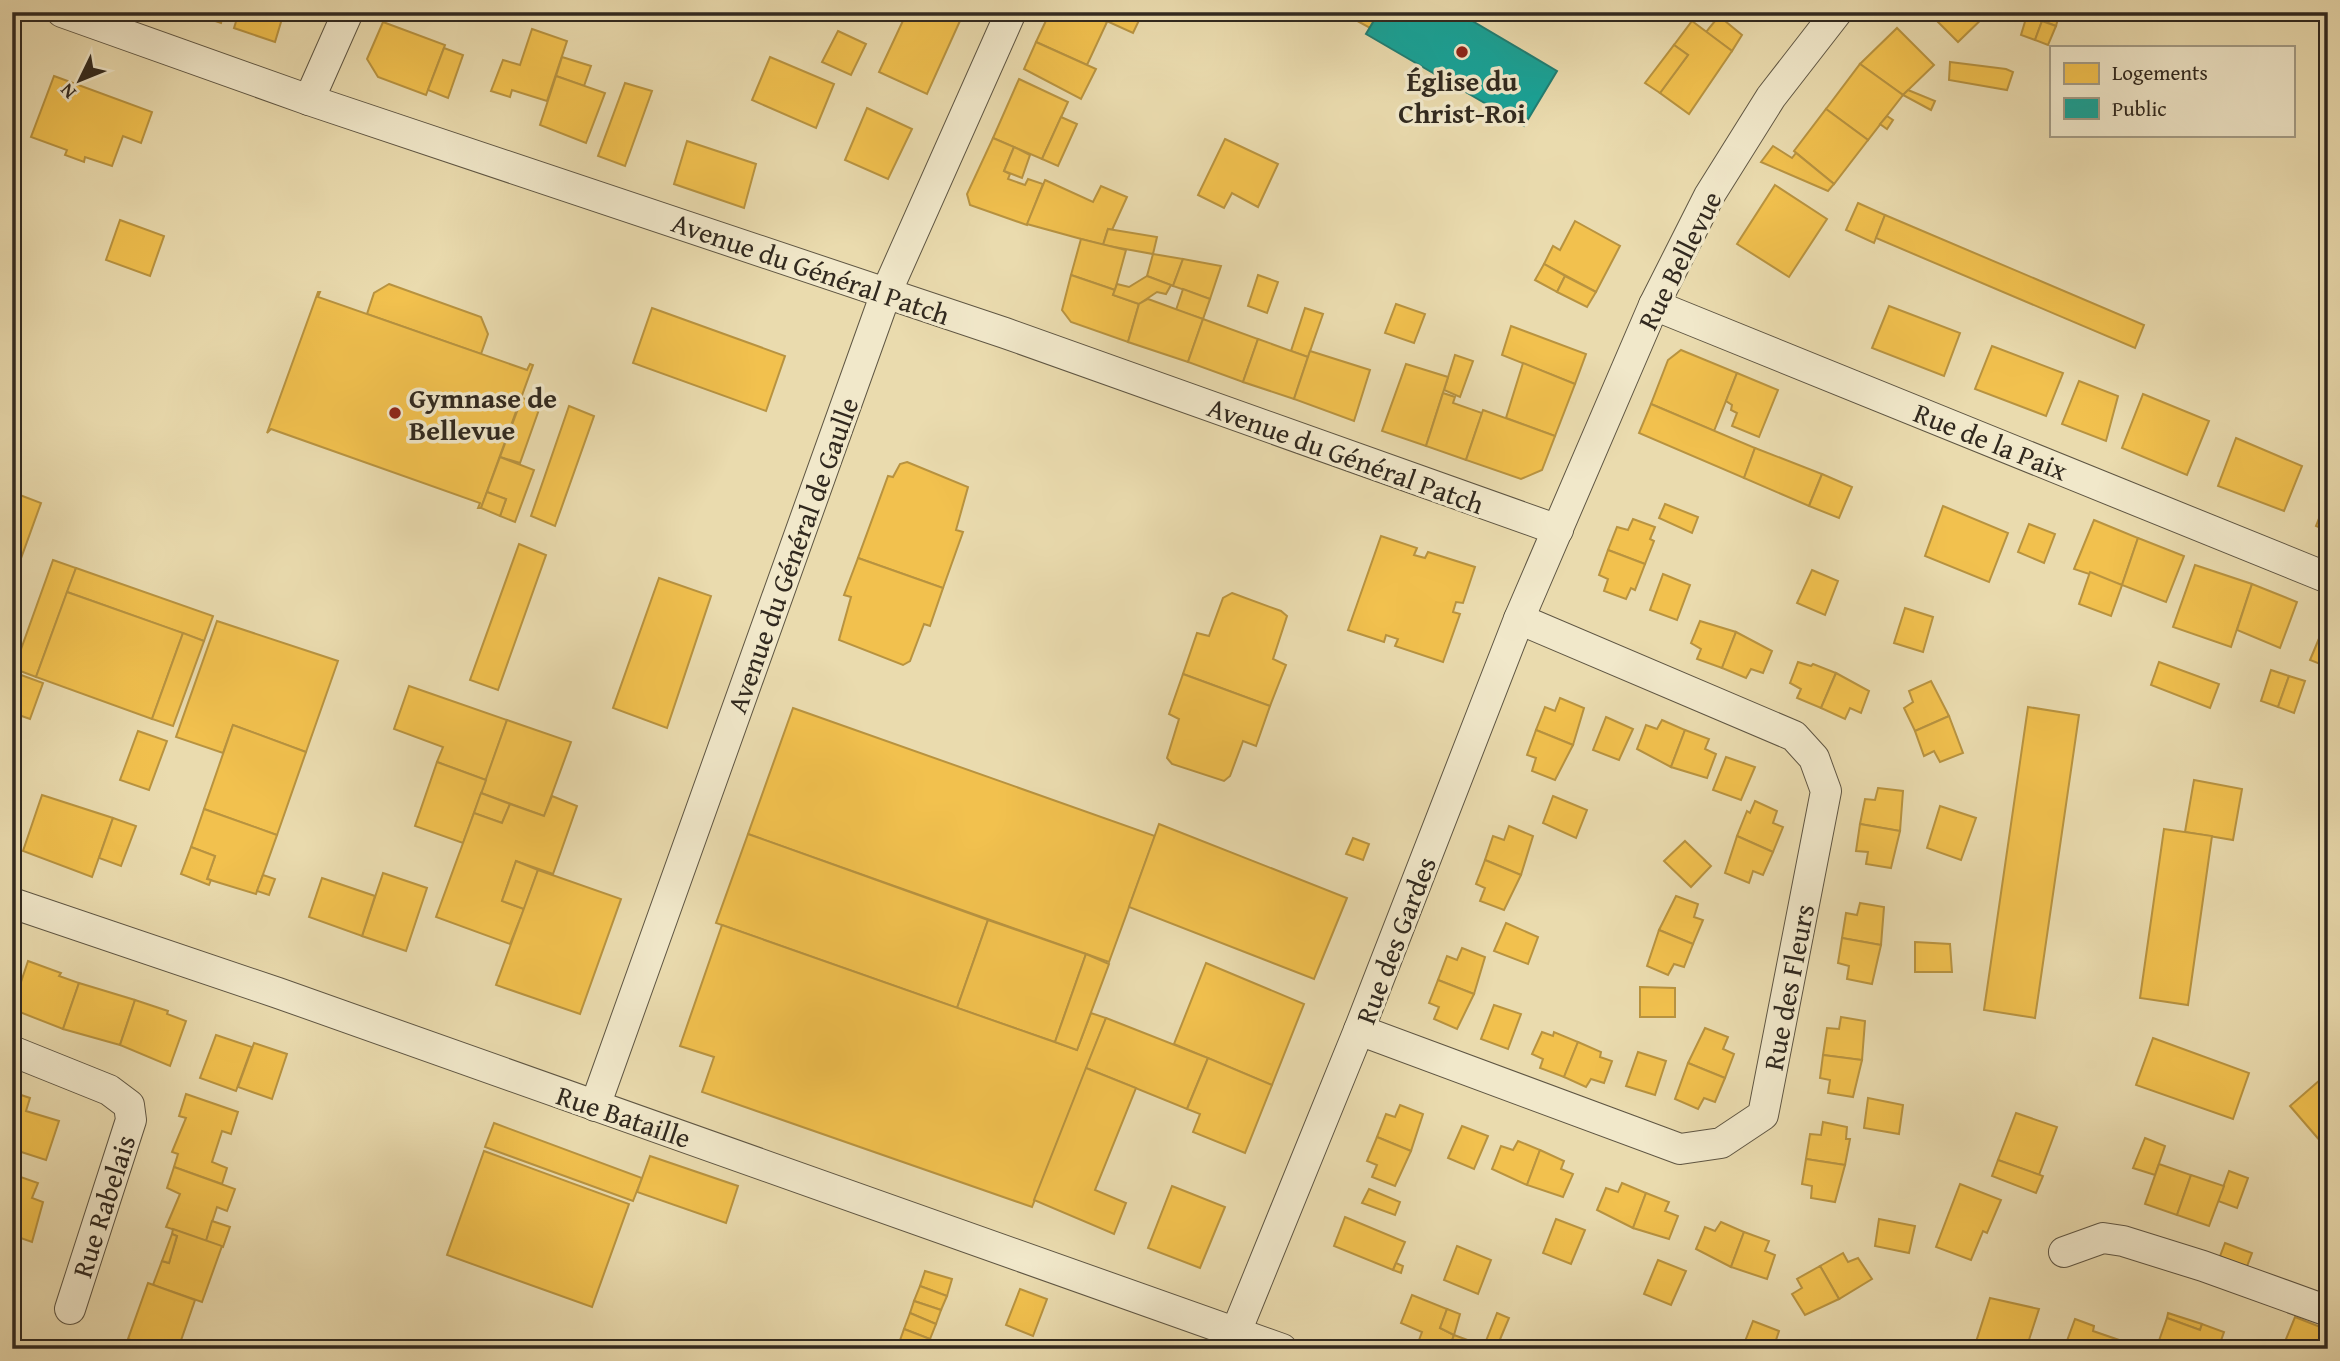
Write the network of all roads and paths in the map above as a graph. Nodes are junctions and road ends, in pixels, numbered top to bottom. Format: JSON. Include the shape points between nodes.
{"nodes":[{"id":1,"x":62,"y":12,"type":"edge"},
{"id":2,"x":348,"y":12,"type":"edge"},
{"id":3,"x":1012,"y":12,"type":"edge"},
{"id":4,"x":1837,"y":12,"type":"edge"},
{"id":5,"x":309,"y":100,"type":"junction"},
{"id":6,"x":886,"y":293,"type":"junction"},
{"id":7,"x":1654,"y":305,"type":"junction"},
{"id":8,"x":1558,"y":530,"type":"junction"},
{"id":9,"x":2328,"y":578,"type":"edge"},
{"id":10,"x":1519,"y":619,"type":"junction"},
{"id":11,"x":14,"y":908,"type":"edge"},
{"id":12,"x":1359,"y":1030,"type":"junction"},
{"id":13,"x":12,"y":1051,"type":"edge"},
{"id":14,"x":595,"y":1106,"type":"junction"},
{"id":15,"x":2064,"y":1252,"type":"dead end"},
{"id":16,"x":70,"y":1309,"type":"dead end"},
{"id":17,"x":2328,"y":1311,"type":"edge"},
{"id":18,"x":1233,"y":1340,"type":"edge"},
{"id":19,"x":1282,"y":1349,"type":"edge"}],
"edges":[{"from":1,"to":5,"type":"street","name":"Avenue du Général Patch"},
{"from":2,"to":5,"type":"street"},
{"from":3,"to":6,"type":"street","name":"Avenue du Général de Gaulle"},
{"from":4,"to":7,"type":"street","name":"Rue Bellevue","via":[[1771,97],[1709,195]]},
{"from":5,"to":6,"type":"street","name":"Avenue du Général Patch"},
{"from":6,"to":8,"type":"street","name":"Avenue du Général Patch"},
{"from":6,"to":14,"type":"street","name":"Avenue du Général de Gaulle"},
{"from":7,"to":8,"type":"street","name":"Rue Bellevue"},
{"from":7,"to":9,"type":"street","name":"Rue de la Paix"},
{"from":8,"to":10,"type":"street","name":"Rue des Gardes"},
{"from":10,"to":12,"type":"street","name":"Rue des Gardes"},
{"from":10,"to":12,"type":"street","name":"Rue des Fleurs","via":[[1794,736],[1815,758],[1825,791],[1763,1115],[1721,1143],[1680,1149]]},
{"from":11,"to":14,"type":"street","name":"Rue Bataille"},
{"from":12,"to":18,"type":"street","name":"Rue des Gardes"},
{"from":13,"to":16,"type":"street","name":"Rue Rabelais","via":[[109,1090],[129,1105],[131,1120]]},
{"from":14,"to":18,"type":"street","name":"Rue Bataille"},
{"from":15,"to":17,"type":"street","via":[[2103,1238],[2123,1241]]},
{"from":18,"to":19,"type":"street","name":"Rue Bataille"}]}
